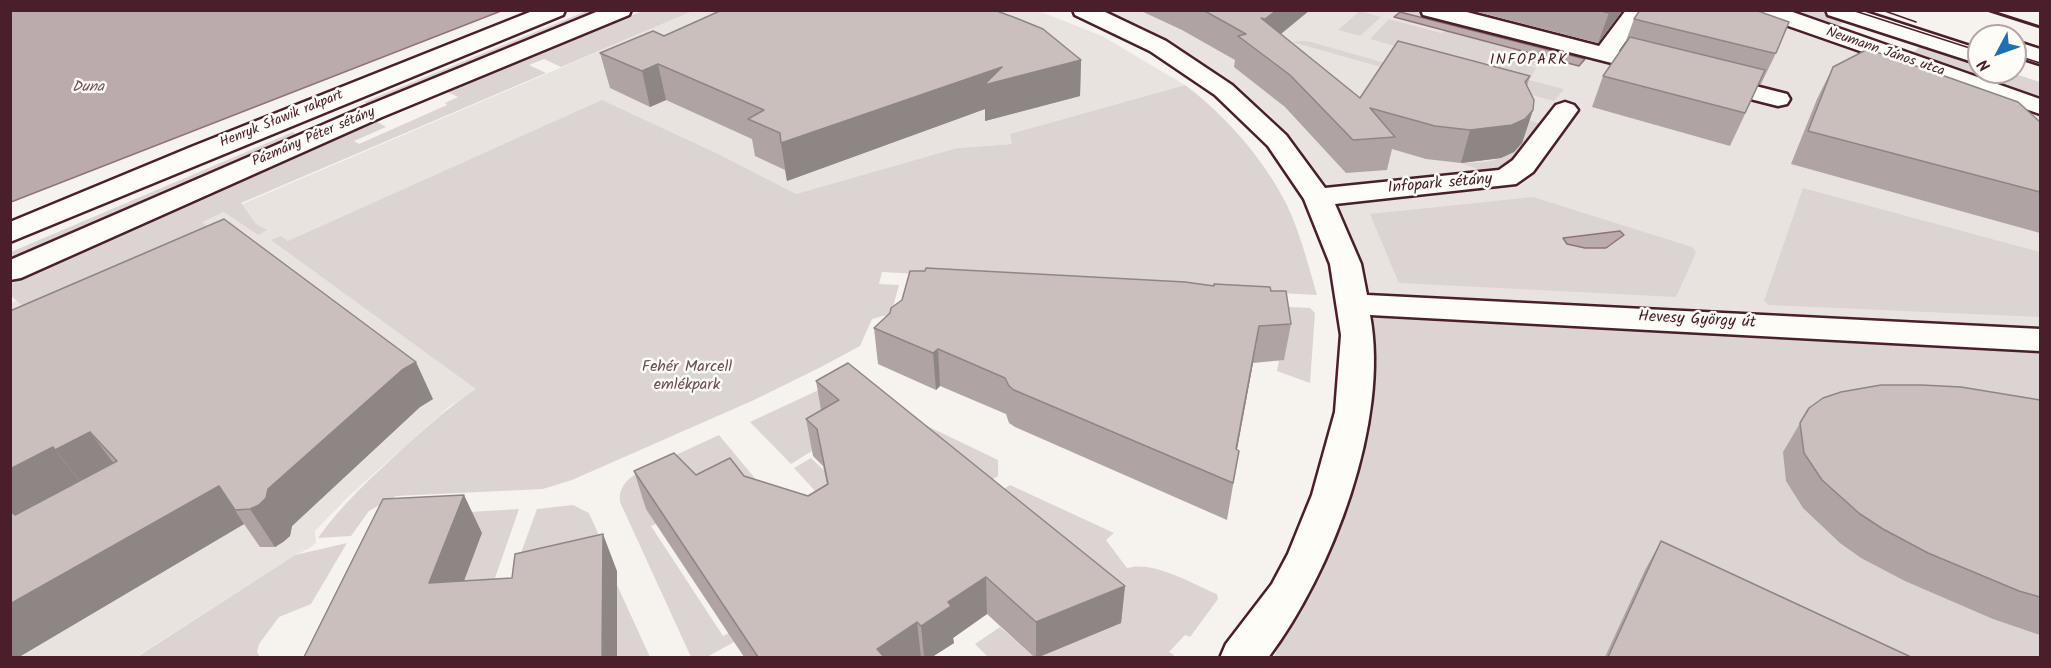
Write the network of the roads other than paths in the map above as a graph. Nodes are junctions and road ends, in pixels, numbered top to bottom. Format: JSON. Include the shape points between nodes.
{"nodes":[{"id":1,"x":555,"y":10,"type":"edge"},
{"id":2,"x":621,"y":10,"type":"edge"},
{"id":3,"x":1083,"y":10,"type":"edge"},
{"id":4,"x":1431,"y":10,"type":"edge"},
{"id":5,"x":1637,"y":10,"type":"edge"},
{"id":6,"x":1765,"y":10,"type":"edge"},
{"id":7,"x":1836,"y":10,"type":"edge"},
{"id":8,"x":1898,"y":10,"type":"edge"},
{"id":9,"x":1967,"y":33,"type":"edge"},
{"id":10,"x":1967,"y":53,"type":"edge"},
{"id":11,"x":1605,"y":54,"type":"junction"},
{"id":12,"x":1778,"y":99,"type":"dead end"},
{"id":13,"x":2040,"y":107,"type":"edge"},
{"id":14,"x":1565,"y":110,"type":"dead end"},
{"id":15,"x":1318,"y":197,"type":"junction"},
{"id":16,"x":10,"y":233,"type":"edge"},
{"id":17,"x":10,"y":271,"type":"edge"},
{"id":18,"x":1354,"y":304,"type":"junction"},
{"id":19,"x":2040,"y":340,"type":"edge"},
{"id":20,"x":1242,"y":657,"type":"edge"}],
"edges":[{"from":1,"to":16,"type":"street","name":"Henryk Sławik rakpart"},
{"from":2,"to":17,"type":"street","name":"Pázmány Péter sétány","via":[[362,117]]},
{"from":3,"to":15,"type":"street","via":[[1157,45],[1220,87],[1282,144]]},
{"from":4,"to":11,"type":"street"},
{"from":5,"to":11,"type":"street"},
{"from":6,"to":13,"type":"street","name":"Neumann János utca"},
{"from":7,"to":10,"type":"street"},
{"from":8,"to":9,"type":"street"},
{"from":11,"to":12,"type":"street"},
{"from":14,"to":15,"type":"street","name":"Infopark sétány","via":[[1523,166],[1506,178]]},
{"from":15,"to":18,"type":"street","via":[[1348,273]]},
{"from":18,"to":19,"type":"street","name":"Hevesy György út"},
{"from":18,"to":20,"type":"street","via":[[1358,372],[1352,426],[1338,477],[1297,578]]}]}
